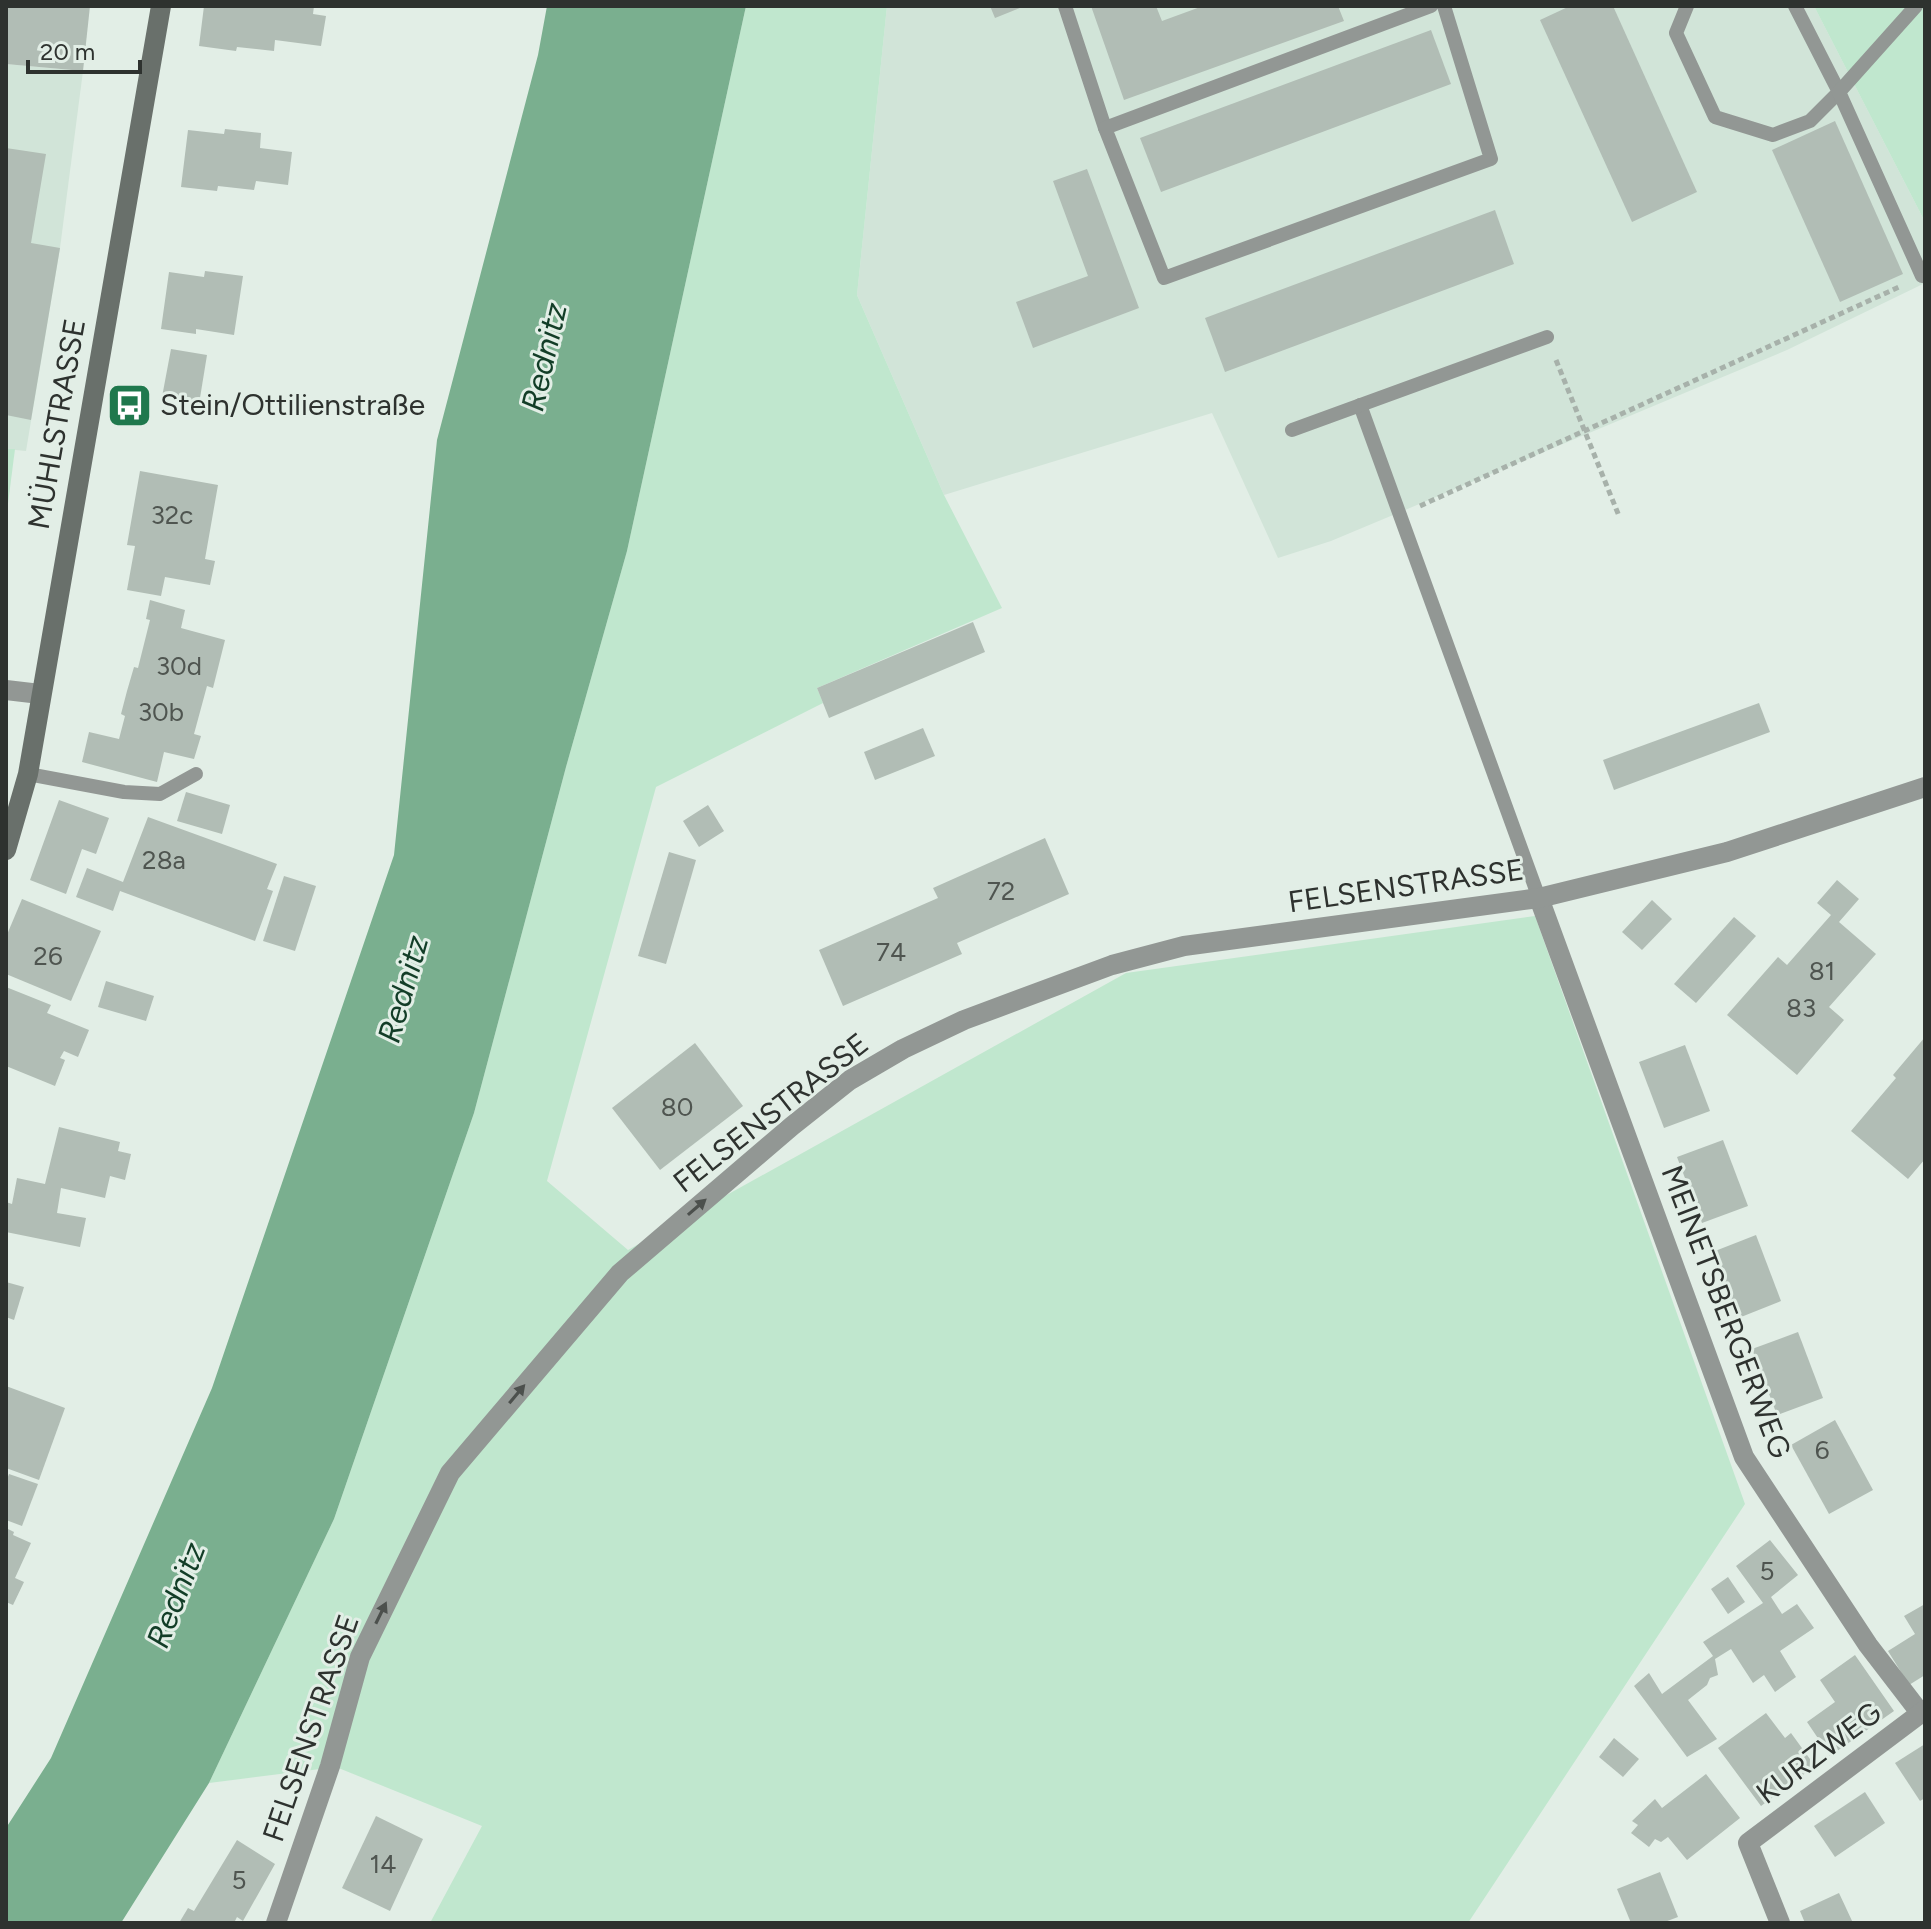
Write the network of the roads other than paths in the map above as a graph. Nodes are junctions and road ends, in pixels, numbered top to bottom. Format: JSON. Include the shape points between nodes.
{"nodes":[{"id":1,"x":161,"y":6,"type":"edge"},
{"id":2,"x":1065,"y":6,"type":"edge"},
{"id":3,"x":1431,"y":6,"type":"edge"},
{"id":4,"x":1444,"y":6,"type":"edge"},
{"id":5,"x":1687,"y":6,"type":"edge"},
{"id":6,"x":1795,"y":6,"type":"edge"},
{"id":7,"x":1916,"y":6,"type":"edge"},
{"id":8,"x":1839,"y":92,"type":"junction"},
{"id":9,"x":1105,"y":128,"type":"junction"},
{"id":10,"x":1922,"y":276,"type":"road end"},
{"id":11,"x":1547,"y":337,"type":"road end"},
{"id":12,"x":1360,"y":405,"type":"junction"},
{"id":13,"x":1292,"y":430,"type":"dead end"},
{"id":14,"x":6,"y":690,"type":"edge"},
{"id":15,"x":40,"y":694,"type":"junction"},
{"id":16,"x":28,"y":774,"type":"junction"},
{"id":17,"x":196,"y":774,"type":"dead end"},
{"id":18,"x":1925,"y":787,"type":"edge"},
{"id":19,"x":6,"y":850,"type":"edge"},
{"id":20,"x":1539,"y":898,"type":"junction"},
{"id":21,"x":1923,"y":1712,"type":"edge"},
{"id":22,"x":276,"y":1923,"type":"edge"},
{"id":23,"x":1780,"y":1923,"type":"edge"}],
"edges":[{"from":1,"to":15,"type":"street","name":"MÜHLSTRASSE"},
{"from":2,"to":9,"type":"lane"},
{"from":3,"to":9,"type":"lane"},
{"from":4,"to":9,"type":"lane","via":[[1491,159],[1164,278]]},
{"from":5,"to":8,"type":"lane","via":[[1676,33],[1715,117],[1773,135],[1810,121]]},
{"from":6,"to":8,"type":"lane"},
{"from":7,"to":8,"type":"lane"},
{"from":8,"to":10,"type":"lane"},
{"from":11,"to":12,"type":"lane"},
{"from":12,"to":13,"type":"lane"},
{"from":12,"to":20,"type":"lane"},
{"from":14,"to":15,"type":"street"},
{"from":15,"to":16,"type":"street","name":"MÜHLSTRASSE"},
{"from":16,"to":17,"type":"lane","via":[[160,794]]},
{"from":16,"to":19,"type":"street","name":"MÜHLSTRASSE"},
{"from":18,"to":20,"type":"street","name":"FELSENSTRASSE","via":[[1727,852]]},
{"from":20,"to":21,"type":"street","name":"MEINETSBERGERWEG","via":[[1744,1457],[1868,1645]]},
{"from":22,"to":20,"type":"street","name":"FELSENSTRASSE","one_way":true,"via":[[330,1766],[360,1657],[450,1473],[620,1273],[792,1126],[850,1080],[903,1049],[978,1014],[1112,965],[1184,946]]},
{"from":21,"to":23,"type":"street","name":"KURZWEG","via":[[1748,1843]]}]}
